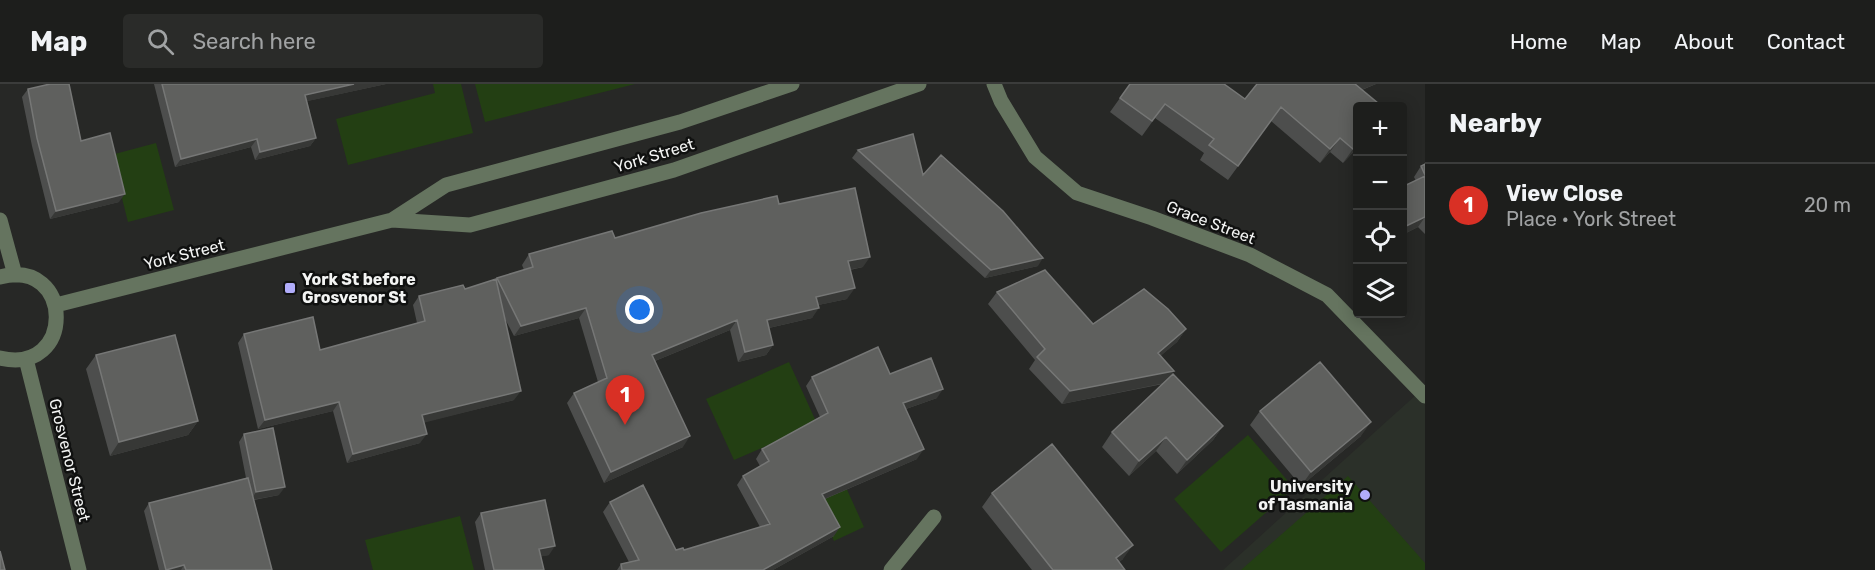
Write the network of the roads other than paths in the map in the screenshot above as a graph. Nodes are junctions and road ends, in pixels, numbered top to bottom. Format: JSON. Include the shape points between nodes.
{"nodes":[{"id":1,"x":792,"y":84,"type":"edge"},
{"id":2,"x":919,"y":84,"type":"edge"},
{"id":3,"x":994,"y":84,"type":"edge"},
{"id":4,"x":0,"y":220,"type":"edge"},
{"id":5,"x":392,"y":220,"type":"junction"},
{"id":6,"x":8,"y":276,"type":"edge"},
{"id":7,"x":56,"y":305,"type":"junction"},
{"id":8,"x":0,"y":358,"type":"edge"},
{"id":9,"x":26,"y":359,"type":"junction"},
{"id":10,"x":1425,"y":396,"type":"edge"},
{"id":11,"x":934,"y":517,"type":"dead end"},
{"id":12,"x":79,"y":570,"type":"edge"},
{"id":13,"x":891,"y":570,"type":"edge"}],
"edges":[{"from":1,"to":5,"type":"street","name":"York Street","via":[[680,122],[446,185]]},
{"from":2,"to":5,"type":"street","name":"York Street","via":[[674,170],[470,225]]},
{"from":3,"to":10,"type":"street","name":"Grace Street","via":[[1035,157],[1077,193],[1250,255],[1327,296]]},
{"from":4,"to":6,"type":"street"},
{"from":5,"to":7,"type":"street","name":"York Street"},
{"from":6,"to":7,"type":"street","via":[[29,277],[40,283]]},
{"from":7,"to":9,"type":"street","via":[[55,332],[38,354]]},
{"from":8,"to":9,"type":"street"},
{"from":9,"to":12,"type":"street","name":"Grosvenor Street"},
{"from":11,"to":13,"type":"street"}]}
